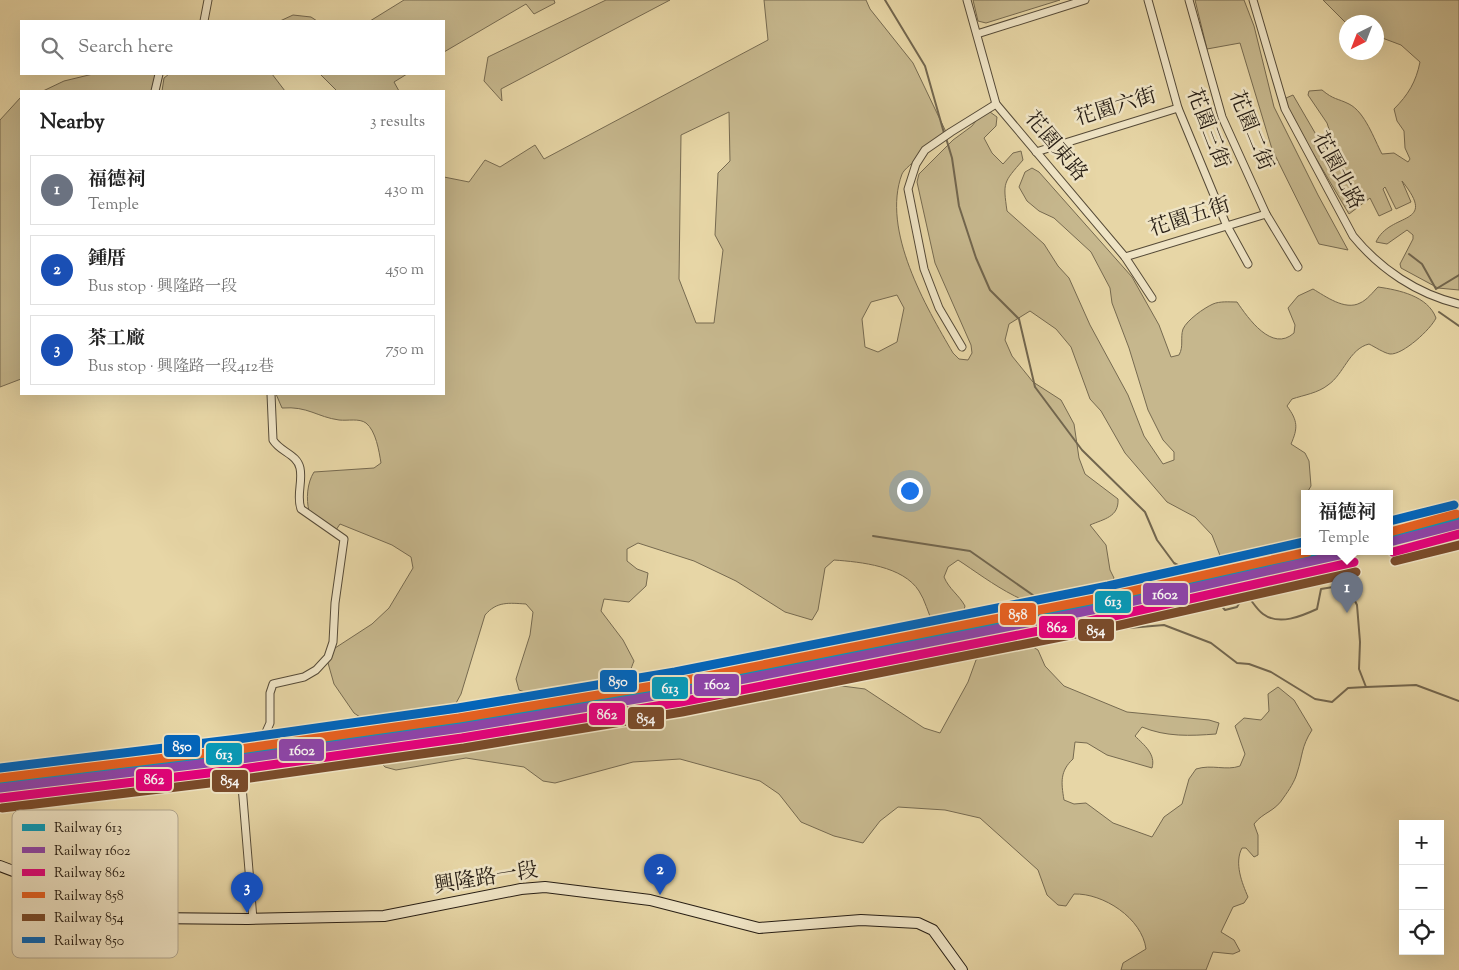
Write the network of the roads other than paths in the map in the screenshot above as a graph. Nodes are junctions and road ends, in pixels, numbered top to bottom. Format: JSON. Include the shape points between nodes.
{"nodes":[{"id":1,"x":208,"y":0,"type":"edge"},
{"id":2,"x":967,"y":0,"type":"edge"},
{"id":3,"x":1085,"y":0,"type":"edge"},
{"id":4,"x":1148,"y":0,"type":"edge"},
{"id":5,"x":1189,"y":0,"type":"edge"},
{"id":6,"x":1253,"y":0,"type":"edge"},
{"id":7,"x":204,"y":20,"type":"edge"},
{"id":8,"x":977,"y":34,"type":"junction"},
{"id":9,"x":159,"y":75,"type":"edge"},
{"id":10,"x":155,"y":90,"type":"edge"},
{"id":11,"x":996,"y":104,"type":"junction"},
{"id":12,"x":1178,"y":108,"type":"junction"},
{"id":13,"x":1036,"y":152,"type":"junction"},
{"id":14,"x":1266,"y":214,"type":"junction"},
{"id":15,"x":1226,"y":224,"type":"junction"},
{"id":16,"x":1125,"y":257,"type":"junction"},
{"id":17,"x":1248,"y":264,"type":"dead end"},
{"id":18,"x":1298,"y":267,"type":"dead end"},
{"id":19,"x":1152,"y":298,"type":"dead end"},
{"id":20,"x":1459,"y":304,"type":"edge"},
{"id":21,"x":962,"y":347,"type":"dead end"},
{"id":22,"x":271,"y":395,"type":"edge"},
{"id":23,"x":0,"y":866,"type":"edge"},
{"id":24,"x":12,"y":871,"type":"edge"},
{"id":25,"x":178,"y":917,"type":"edge"},
{"id":26,"x":253,"y":919,"type":"junction"},
{"id":27,"x":962,"y":970,"type":"edge"}],
"edges":[{"from":1,"to":7,"type":"street"},
{"from":2,"to":8,"type":"street","name":"花園東路"},
{"from":3,"to":8,"type":"street"},
{"from":4,"to":12,"type":"street","name":"花園三街"},
{"from":5,"to":14,"type":"street","name":"花園二街","via":[[1222,117]]},
{"from":6,"to":20,"type":"street","name":"花園北路","via":[[1285,109],[1353,236],[1367,254],[1400,278],[1427,294]]},
{"from":8,"to":11,"type":"street","name":"花園東路"},
{"from":9,"to":10,"type":"street"},
{"from":11,"to":13,"type":"street","name":"花園東路"},
{"from":11,"to":21,"type":"street","via":[[925,150],[916,164],[908,189],[924,269],[939,308]]},
{"from":12,"to":13,"type":"street","name":"花園六街"},
{"from":12,"to":15,"type":"street","name":"花園三街"},
{"from":13,"to":16,"type":"street","name":"花園東路"},
{"from":14,"to":15,"type":"street","name":"花園五街"},
{"from":14,"to":18,"type":"street","name":"花園二街"},
{"from":15,"to":16,"type":"street","name":"花園五街"},
{"from":15,"to":17,"type":"street","name":"花園三街"},
{"from":16,"to":19,"type":"street","name":"花園東路"},
{"from":22,"to":26,"type":"street","via":[[273,440],[277,447],[295,458],[300,468],[300,509],[344,539],[331,650],[316,670],[273,684],[270,723],[242,786]]},
{"from":23,"to":24,"type":"street","name":"興隆路一段"},
{"from":25,"to":26,"type":"street","name":"興隆路一段"},
{"from":26,"to":27,"type":"street","name":"興隆路一段","via":[[384,916],[545,887],[650,900],[759,928],[861,920],[918,923],[933,930]]}]}
